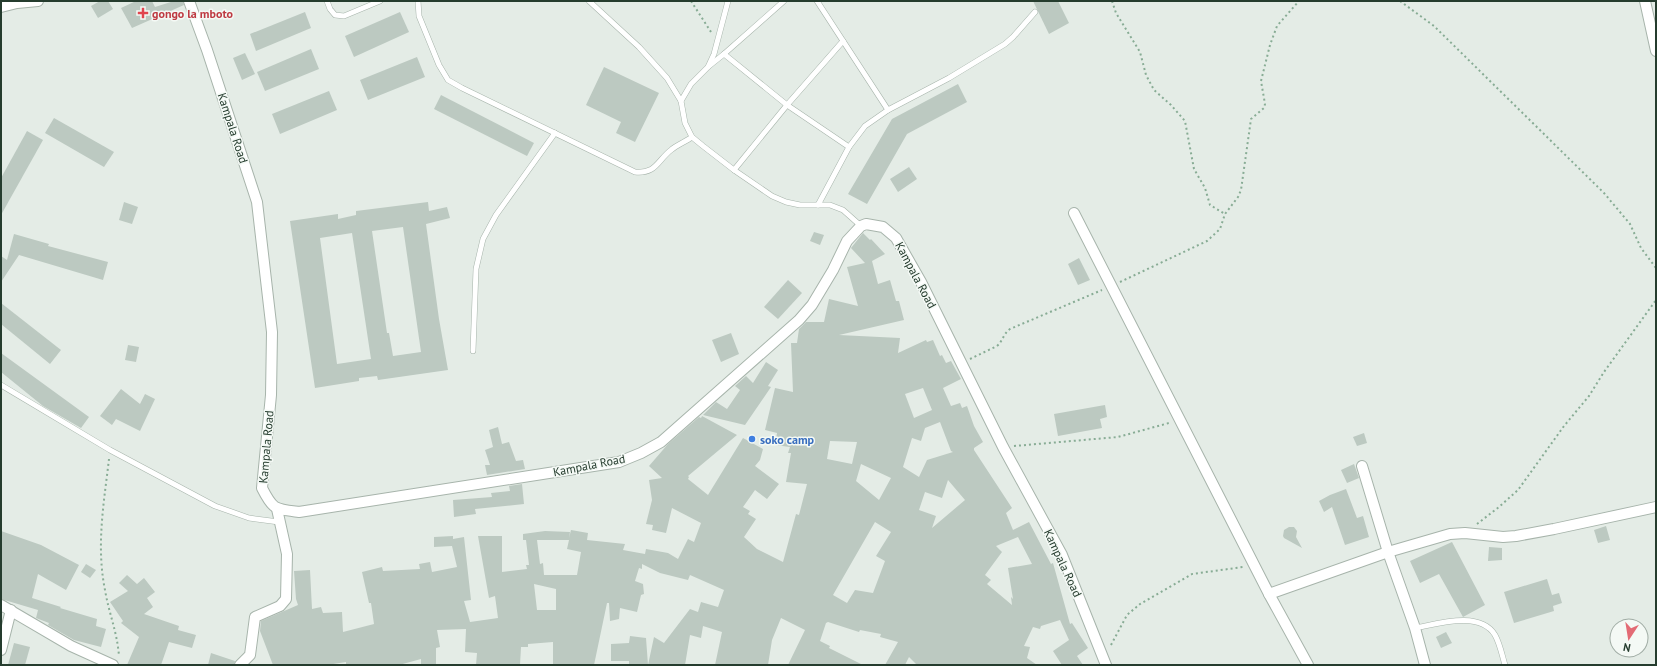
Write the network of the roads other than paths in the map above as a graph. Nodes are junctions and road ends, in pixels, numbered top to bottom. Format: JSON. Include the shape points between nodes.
{"nodes":[{"id":1,"x":38,"y":1,"type":"edge"},
{"id":2,"x":189,"y":1,"type":"edge"},
{"id":3,"x":327,"y":1,"type":"edge"},
{"id":4,"x":380,"y":1,"type":"edge"},
{"id":5,"x":418,"y":1,"type":"edge"},
{"id":6,"x":589,"y":1,"type":"edge"},
{"id":7,"x":728,"y":1,"type":"edge"},
{"id":8,"x":784,"y":1,"type":"edge"},
{"id":9,"x":817,"y":1,"type":"edge"},
{"id":10,"x":1646,"y":1,"type":"edge"},
{"id":11,"x":1,"y":7,"type":"edge"},
{"id":12,"x":1035,"y":12,"type":"dead end"},
{"id":13,"x":843,"y":41,"type":"junction"},
{"id":14,"x":1656,"y":51,"type":"edge"},
{"id":15,"x":724,"y":54,"type":"junction"},
{"id":16,"x":708,"y":67,"type":"junction"},
{"id":17,"x":681,"y":101,"type":"junction"},
{"id":18,"x":787,"y":105,"type":"junction"},
{"id":19,"x":888,"y":110,"type":"junction"},
{"id":20,"x":555,"y":133,"type":"junction"},
{"id":21,"x":692,"y":137,"type":"junction"},
{"id":22,"x":849,"y":147,"type":"junction"},
{"id":23,"x":734,"y":170,"type":"junction"},
{"id":24,"x":818,"y":205,"type":"junction"},
{"id":25,"x":1074,"y":214,"type":"dead end"},
{"id":26,"x":861,"y":226,"type":"junction"},
{"id":27,"x":473,"y":351,"type":"dead end"},
{"id":28,"x":1,"y":385,"type":"edge"},
{"id":29,"x":1362,"y":466,"type":"dead end"},
{"id":30,"x":1656,"y":507,"type":"edge"},
{"id":31,"x":277,"y":509,"type":"junction"},
{"id":32,"x":279,"y":522,"type":"junction"},
{"id":33,"x":1388,"y":552,"type":"junction"},
{"id":34,"x":1269,"y":594,"type":"junction"},
{"id":35,"x":1,"y":605,"type":"edge"},
{"id":36,"x":11,"y":610,"type":"junction"},
{"id":37,"x":1415,"y":628,"type":"junction"},
{"id":38,"x":1,"y":650,"type":"edge"},
{"id":39,"x":116,"y":662,"type":"edge"},
{"id":40,"x":1105,"y":662,"type":"edge"},
{"id":41,"x":240,"y":665,"type":"edge"},
{"id":42,"x":1308,"y":665,"type":"edge"},
{"id":43,"x":1425,"y":665,"type":"edge"},
{"id":44,"x":1505,"y":665,"type":"edge"}],
"edges":[{"from":1,"to":11,"type":"street"},
{"from":2,"to":31,"type":"street","name":"Kampala Road","via":[[257,202],[272,332],[271,395],[262,488],[268,502]]},
{"from":3,"to":4,"type":"lane","via":[[335,15],[344,16]]},
{"from":5,"to":20,"type":"lane","via":[[419,16],[439,65],[448,80]]},
{"from":6,"to":17,"type":"lane","via":[[639,47],[667,78]]},
{"from":7,"to":16,"type":"lane"},
{"from":8,"to":15,"type":"lane"},
{"from":9,"to":13,"type":"lane"},
{"from":10,"to":14,"type":"street"},
{"from":12,"to":19,"type":"lane","via":[[1005,44],[949,78]]},
{"from":13,"to":18,"type":"lane"},
{"from":13,"to":19,"type":"lane"},
{"from":15,"to":16,"type":"lane"},
{"from":15,"to":18,"type":"lane"},
{"from":16,"to":17,"type":"lane","via":[[691,84]]},
{"from":17,"to":21,"type":"lane","via":[[685,123]]},
{"from":18,"to":22,"type":"lane"},
{"from":18,"to":23,"type":"lane"},
{"from":19,"to":22,"type":"lane","via":[[864,126]]},
{"from":20,"to":21,"type":"lane","via":[[627,169],[643,173],[652,170],[670,151]]},
{"from":20,"to":27,"type":"lane","via":[[496,215],[483,239],[476,269]]},
{"from":21,"to":23,"type":"lane"},
{"from":22,"to":24,"type":"lane"},
{"from":23,"to":24,"type":"lane","via":[[772,196],[786,202]]},
{"from":24,"to":26,"type":"lane","via":[[830,205],[843,210]]},
{"from":25,"to":34,"type":"street"},
{"from":26,"to":31,"type":"street","name":"Kampala Road","via":[[847,241],[812,305],[799,320],[660,442],[641,453],[619,462],[299,512]]},
{"from":26,"to":40,"type":"street","name":"Kampala Road","via":[[883,226],[896,238],[921,282],[1003,447],[1062,555]]},
{"from":28,"to":32,"type":"lane","via":[[110,450],[215,506],[249,518]]},
{"from":29,"to":33,"type":"street"},
{"from":30,"to":33,"type":"street","via":[[1516,536],[1450,534]]},
{"from":31,"to":32,"type":"street"},
{"from":32,"to":41,"type":"street","via":[[287,554],[286,599],[280,606],[256,617],[250,655]]},
{"from":33,"to":34,"type":"street"},
{"from":33,"to":37,"type":"street"},
{"from":34,"to":42,"type":"street"},
{"from":35,"to":36,"type":"street"},
{"from":36,"to":38,"type":"street"},
{"from":36,"to":39,"type":"street","via":[[71,646]]},
{"from":37,"to":43,"type":"street"},
{"from":37,"to":44,"type":"lane","via":[[1461,620],[1480,623],[1494,634]]}]}
